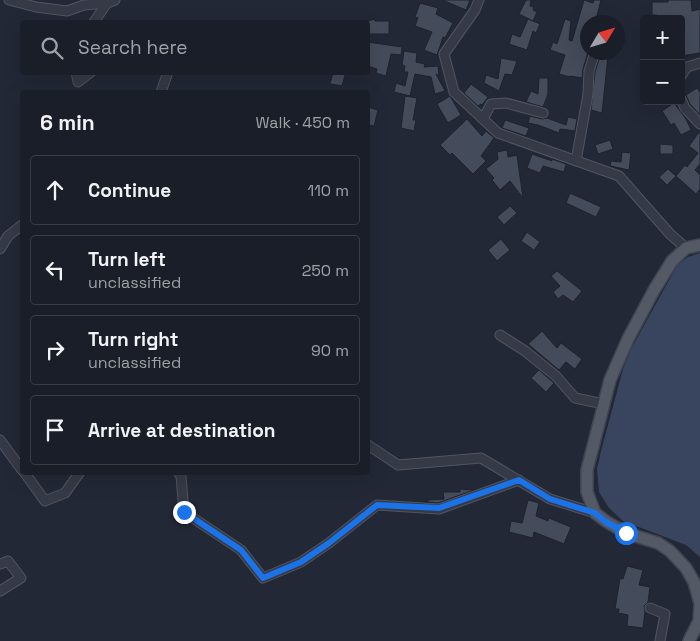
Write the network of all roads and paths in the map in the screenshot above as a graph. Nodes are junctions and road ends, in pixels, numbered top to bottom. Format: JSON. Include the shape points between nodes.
{"nodes":[{"id":1,"x":9,"y":0,"type":"edge"},
{"id":2,"x":479,"y":0,"type":"edge"},
{"id":3,"x":80,"y":2,"type":"edge"},
{"id":4,"x":111,"y":2,"type":"edge"},
{"id":5,"x":96,"y":20,"type":"edge"},
{"id":6,"x":592,"y":60,"type":"edge"},
{"id":7,"x":700,"y":63,"type":"edge"},
{"id":8,"x":685,"y":70,"type":"edge"},
{"id":9,"x":77,"y":75,"type":"edge"},
{"id":10,"x":87,"y":75,"type":"edge"},
{"id":11,"x":167,"y":75,"type":"edge"},
{"id":12,"x":162,"y":90,"type":"edge"},
{"id":13,"x":684,"y":105,"type":"edge"},
{"id":14,"x":543,"y":113,"type":"dead end"},
{"id":15,"x":483,"y":119,"type":"junction"},
{"id":16,"x":700,"y":124,"type":"edge"},
{"id":17,"x":576,"y":161,"type":"junction"},
{"id":18,"x":20,"y":227,"type":"edge"},
{"id":19,"x":700,"y":245,"type":"edge"},
{"id":20,"x":686,"y":248,"type":"junction"},
{"id":21,"x":0,"y":249,"type":"edge"},
{"id":22,"x":500,"y":335,"type":"dead end"},
{"id":23,"x":604,"y":404,"type":"junction"},
{"id":24,"x":0,"y":440,"type":"edge"},
{"id":25,"x":370,"y":446,"type":"edge"},
{"id":26,"x":20,"y":467,"type":"edge"},
{"id":27,"x":26,"y":475,"type":"edge"},
{"id":28,"x":78,"y":475,"type":"edge"},
{"id":29,"x":180,"y":475,"type":"edge"},
{"id":30,"x":519,"y":480,"type":"junction"},
{"id":31,"x":595,"y":513,"type":"junction"},
{"id":32,"x":0,"y":564,"type":"edge"},
{"id":33,"x":0,"y":591,"type":"edge"},
{"id":34,"x":700,"y":605,"type":"edge"},
{"id":35,"x":650,"y":608,"type":"dead end"},
{"id":36,"x":660,"y":641,"type":"edge"},
{"id":37,"x":689,"y":641,"type":"edge"}],
"edges":[{"from":1,"to":3,"type":"street","via":[[36,8],[67,11]]},
{"from":2,"to":15,"type":"street","via":[[444,54],[454,92]]},
{"from":3,"to":4,"type":"street"},
{"from":4,"to":5,"type":"street"},
{"from":6,"to":17,"type":"street"},
{"from":7,"to":8,"type":"street"},
{"from":9,"to":10,"type":"street","via":[[78,82]]},
{"from":11,"to":12,"type":"street"},
{"from":13,"to":16,"type":"street"},
{"from":14,"to":15,"type":"street","via":[[506,103],[492,104]]},
{"from":15,"to":17,"type":"street","via":[[498,133]]},
{"from":17,"to":20,"type":"street","via":[[619,176]]},
{"from":18,"to":21,"type":"street","via":[[8,236]]},
{"from":19,"to":20,"type":"main road"},
{"from":20,"to":23,"type":"main road","via":[[672,261],[632,330],[610,380]]},
{"from":22,"to":23,"type":"street","via":[[556,376],[575,398]]},
{"from":23,"to":31,"type":"main road","via":[[587,470],[587,492]]},
{"from":24,"to":26,"type":"street"},
{"from":25,"to":30,"type":"street","via":[[398,465],[481,458]]},
{"from":27,"to":28,"type":"street","via":[[45,501],[64,493]]},
{"from":29,"to":30,"type":"street","via":[[184,512],[241,550],[263,578],[301,562],[377,505],[439,508]]},
{"from":30,"to":31,"type":"street","via":[[550,499]]},
{"from":31,"to":34,"type":"main road","via":[[626,533],[658,543],[670,551],[694,582]]},
{"from":32,"to":33,"type":"street","via":[[8,561],[20,578]]},
{"from":34,"to":37,"type":"main road","via":[[699,621]]},
{"from":35,"to":36,"type":"street","via":[[665,614]]}]}
